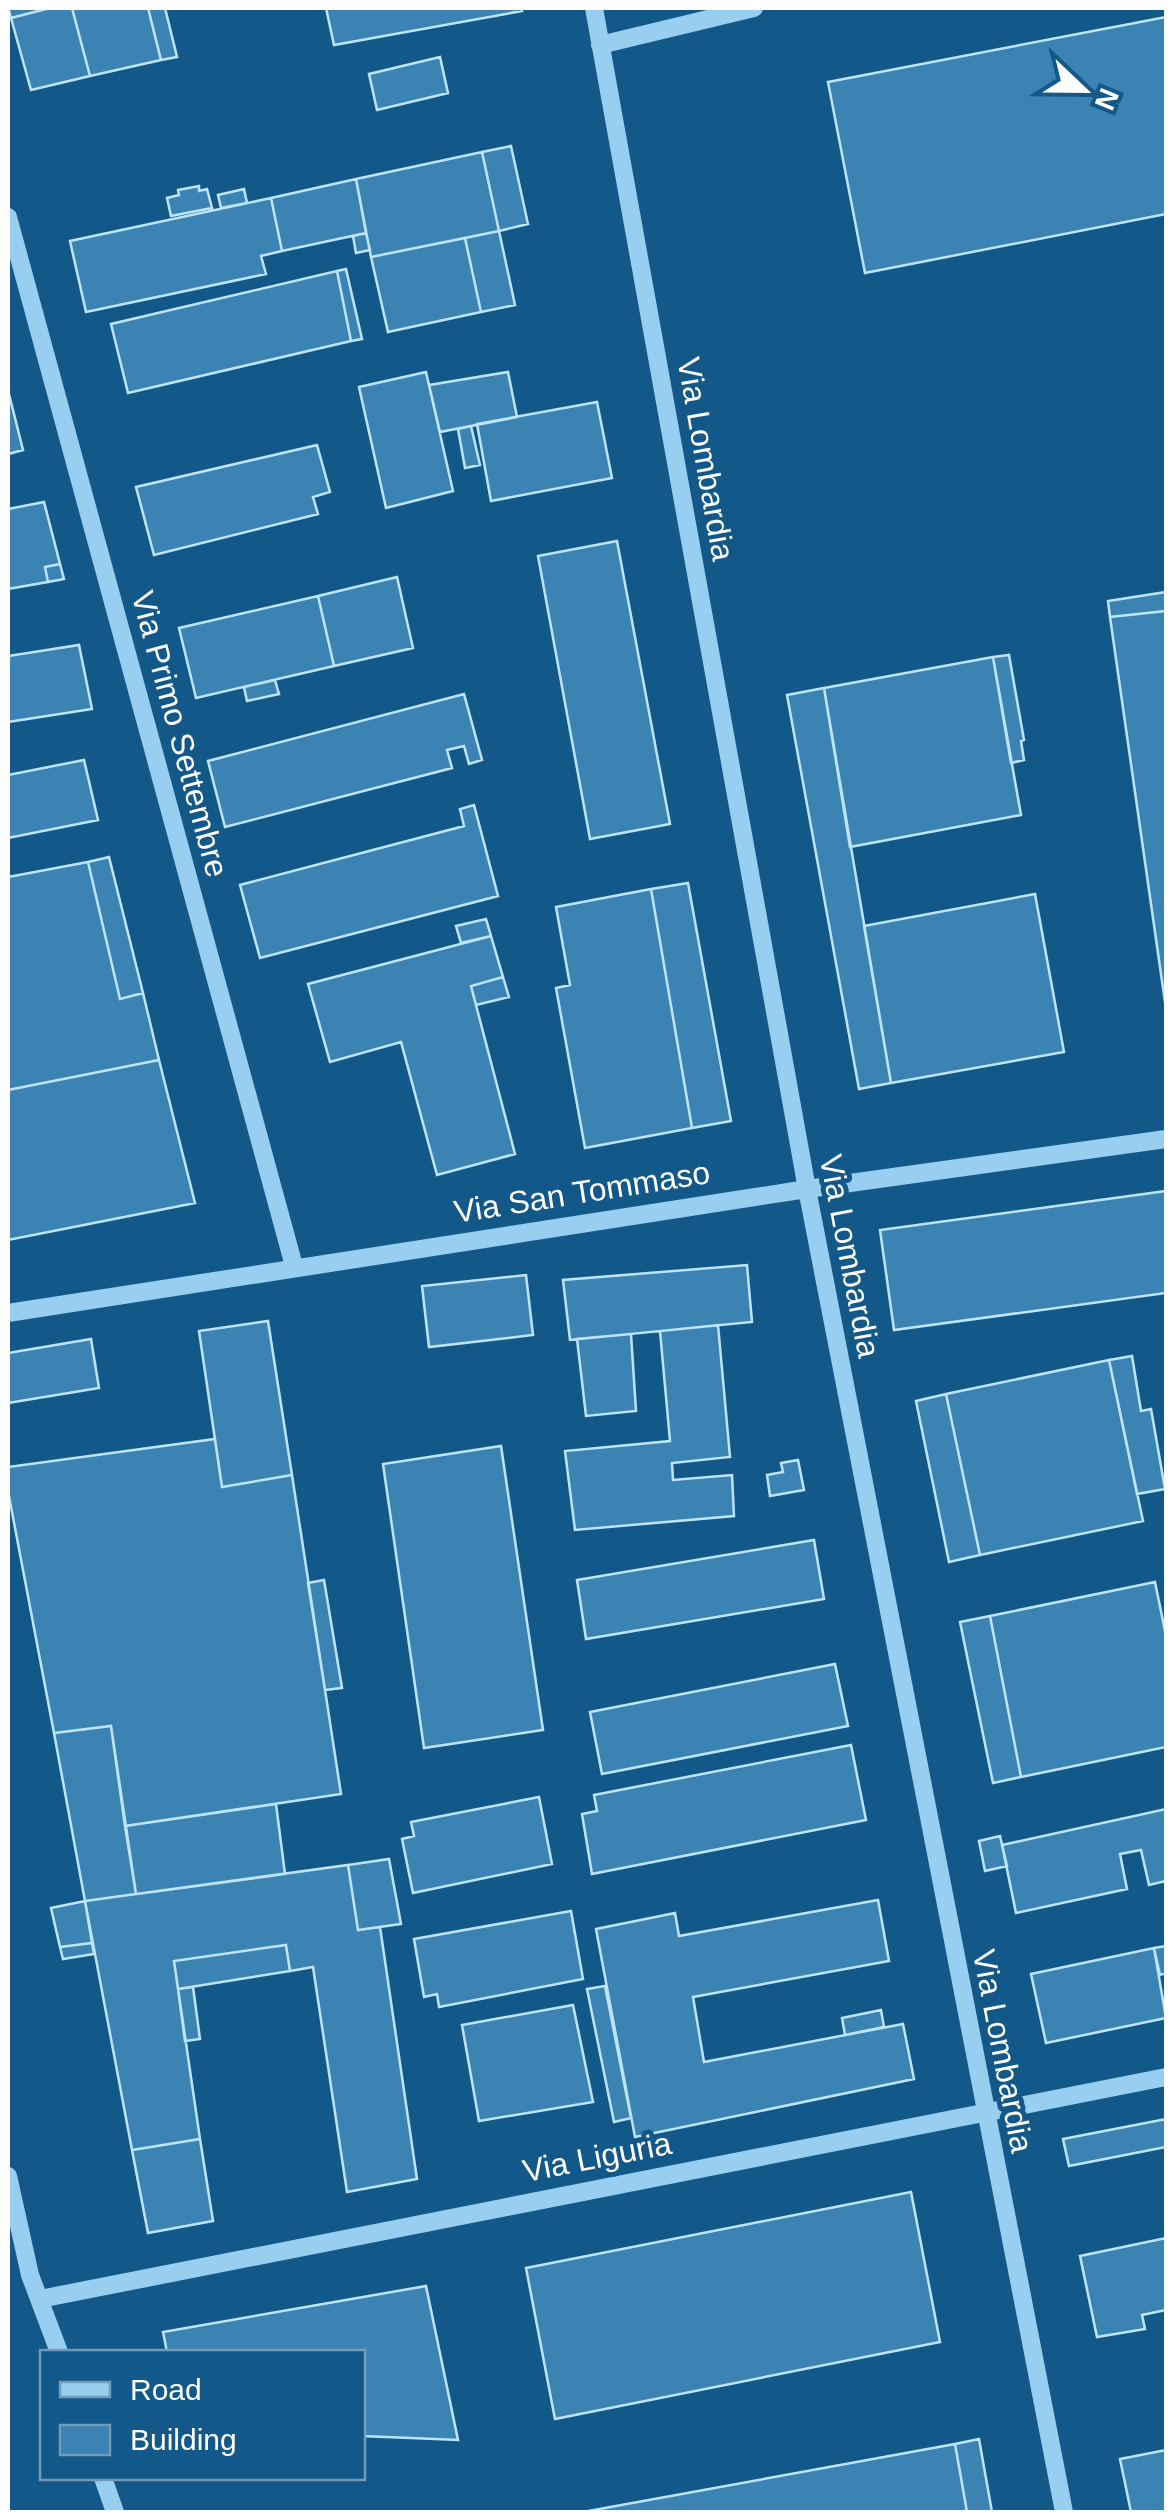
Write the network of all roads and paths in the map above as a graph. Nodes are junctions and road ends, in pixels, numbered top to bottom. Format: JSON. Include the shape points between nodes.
{"nodes":[{"id":1,"x":594,"y":8,"type":"edge"},
{"id":2,"x":754,"y":8,"type":"edge"},
{"id":3,"x":600,"y":45,"type":"junction"},
{"id":4,"x":8,"y":217,"type":"edge"},
{"id":5,"x":1166,"y":1139,"type":"edge"},
{"id":6,"x":806,"y":1188,"type":"junction"},
{"id":7,"x":294,"y":1266,"type":"junction"},
{"id":8,"x":8,"y":1313,"type":"edge"},
{"id":9,"x":1166,"y":2077,"type":"edge"},
{"id":10,"x":984,"y":2111,"type":"junction"},
{"id":11,"x":8,"y":2176,"type":"edge"},
{"id":12,"x":40,"y":2299,"type":"junction"},
{"id":13,"x":58,"y":2350,"type":"edge"},
{"id":14,"x":103,"y":2480,"type":"edge"},
{"id":15,"x":115,"y":2512,"type":"edge"},
{"id":16,"x":1064,"y":2512,"type":"edge"}],
"edges":[{"from":1,"to":3,"type":"street","name":"Via Lombardia"},
{"from":2,"to":3,"type":"street"},
{"from":3,"to":6,"type":"street","name":"Via Lombardia"},
{"from":4,"to":7,"type":"street","name":"Via Primo Settembre"},
{"from":5,"to":6,"type":"street","name":"Via San Tommaso"},
{"from":6,"to":7,"type":"street","name":"Via San Tommaso"},
{"from":6,"to":10,"type":"street","name":"Via Lombardia"},
{"from":7,"to":8,"type":"street","name":"Via San Tommaso"},
{"from":9,"to":10,"type":"street","name":"Via Liguria"},
{"from":10,"to":12,"type":"street","name":"Via Liguria"},
{"from":10,"to":16,"type":"street","name":"Via Lombardia"},
{"from":11,"to":12,"type":"street"},
{"from":12,"to":13,"type":"street"},
{"from":14,"to":15,"type":"street"}]}
